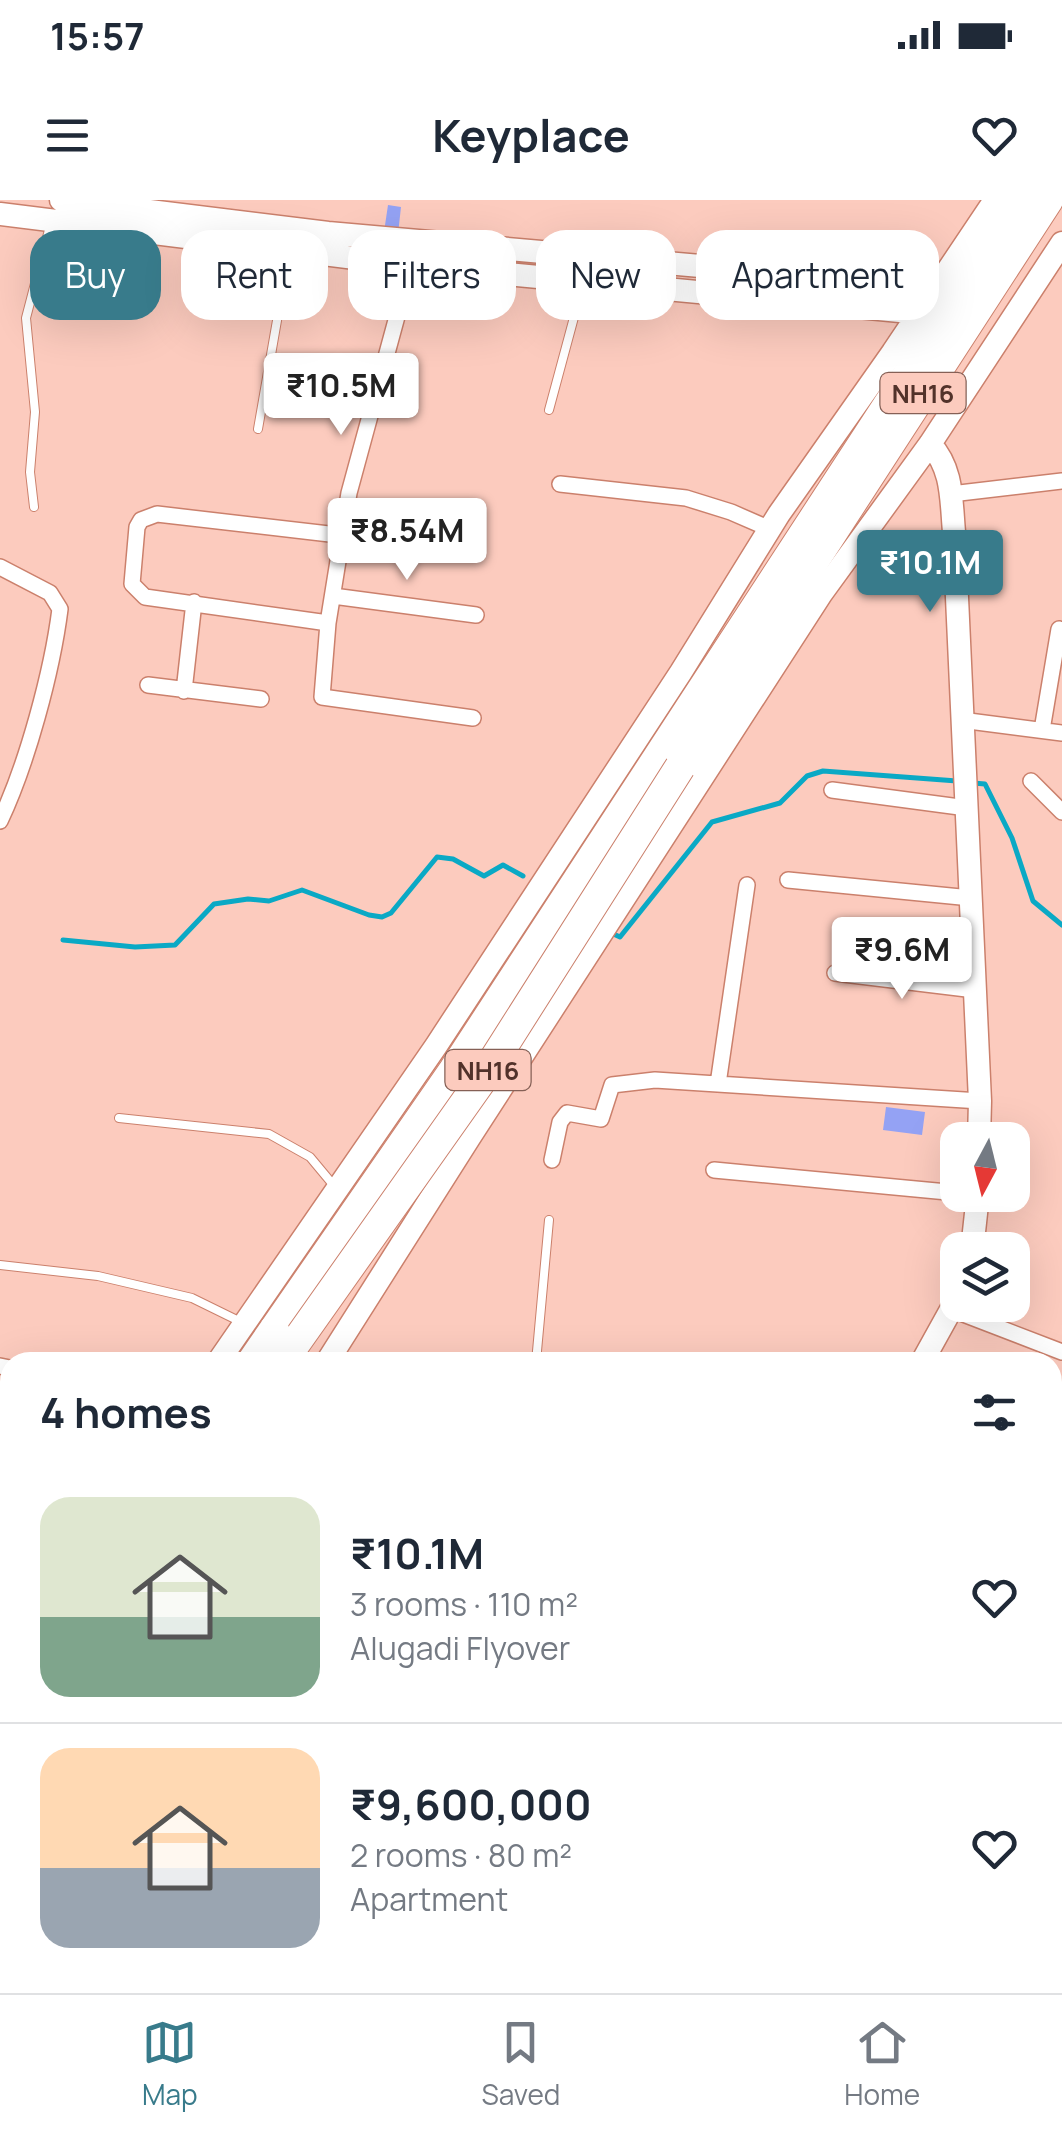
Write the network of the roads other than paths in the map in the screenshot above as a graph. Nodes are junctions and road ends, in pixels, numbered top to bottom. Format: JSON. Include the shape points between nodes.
{"nodes":[{"id":1,"x":994,"y":200,"type":"edge"},
{"id":2,"x":1022,"y":200,"type":"edge"},
{"id":3,"x":1048,"y":200,"type":"edge"},
{"id":4,"x":56,"y":210,"type":"edge"},
{"id":5,"x":0,"y":214,"type":"edge"},
{"id":6,"x":181,"y":232,"type":"edge"},
{"id":7,"x":1062,"y":243,"type":"edge"},
{"id":8,"x":696,"y":266,"type":"edge"},
{"id":9,"x":939,"y":285,"type":"edge"},
{"id":10,"x":277,"y":320,"type":"edge"},
{"id":11,"x":397,"y":320,"type":"edge"},
{"id":12,"x":574,"y":320,"type":"edge"},
{"id":13,"x":914,"y":320,"type":"edge"},
{"id":14,"x":549,"y":410,"type":"dead end"},
{"id":15,"x":258,"y":429,"type":"dead end"},
{"id":16,"x":930,"y":444,"type":"junction"},
{"id":17,"x":1062,"y":481,"type":"edge"},
{"id":18,"x":560,"y":484,"type":"dead end"},
{"id":19,"x":951,"y":494,"type":"junction"},
{"id":20,"x":34,"y":507,"type":"dead end"},
{"id":21,"x":770,"y":528,"type":"junction"},
{"id":22,"x":343,"y":533,"type":"junction"},
{"id":23,"x":424,"y":545,"type":"dead end"},
{"id":24,"x":0,"y":567,"type":"edge"},
{"id":25,"x":333,"y":596,"type":"junction"},
{"id":26,"x":194,"y":602,"type":"junction"},
{"id":27,"x":476,"y":616,"type":"dead end"},
{"id":28,"x":328,"y":623,"type":"junction"},
{"id":29,"x":1062,"y":630,"type":"edge"},
{"id":30,"x":692,"y":678,"type":"junction"},
{"id":31,"x":148,"y":685,"type":"dead end"},
{"id":32,"x":184,"y":691,"type":"junction"},
{"id":33,"x":261,"y":699,"type":"dead end"},
{"id":34,"x":474,"y":718,"type":"dead end"},
{"id":35,"x":961,"y":720,"type":"junction"},
{"id":36,"x":721,"y":726,"type":"junction"},
{"id":37,"x":1042,"y":730,"type":"junction"},
{"id":38,"x":1062,"y":733,"type":"edge"},
{"id":39,"x":670,"y":759,"type":"junction"},
{"id":40,"x":1032,"y":781,"type":"dead end"},
{"id":41,"x":832,"y":790,"type":"dead end"},
{"id":42,"x":967,"y":804,"type":"junction"},
{"id":43,"x":1035,"y":805,"type":"dead end"},
{"id":44,"x":1062,"y":814,"type":"edge"},
{"id":45,"x":0,"y":821,"type":"edge"},
{"id":46,"x":788,"y":880,"type":"dead end"},
{"id":47,"x":747,"y":885,"type":"dead end"},
{"id":48,"x":970,"y":898,"type":"junction"},
{"id":49,"x":835,"y":973,"type":"dead end"},
{"id":50,"x":974,"y":990,"type":"junction"},
{"id":51,"x":718,"y":1084,"type":"junction"},
{"id":52,"x":980,"y":1101,"type":"junction"},
{"id":53,"x":119,"y":1118,"type":"dead end"},
{"id":54,"x":979,"y":1122,"type":"edge"},
{"id":55,"x":552,"y":1160,"type":"dead end"},
{"id":56,"x":714,"y":1170,"type":"dead end"},
{"id":57,"x":338,"y":1190,"type":"junction"},
{"id":58,"x":940,"y":1192,"type":"edge"},
{"id":59,"x":549,"y":1220,"type":"dead end"},
{"id":60,"x":0,"y":1265,"type":"edge"},
{"id":61,"x":945,"y":1322,"type":"edge"},
{"id":62,"x":995,"y":1322,"type":"edge"},
{"id":63,"x":245,"y":1336,"type":"edge"},
{"id":64,"x":287,"y":1352,"type":"edge"},
{"id":65,"x":289,"y":1352,"type":"edge"},
{"id":66,"x":333,"y":1352,"type":"edge"},
{"id":67,"x":537,"y":1352,"type":"edge"},
{"id":68,"x":928,"y":1352,"type":"edge"},
{"id":69,"x":1062,"y":1352,"type":"edge"}],
"edges":[{"from":1,"to":9,"type":"street"},
{"from":2,"to":30,"type":"highway","number":"NH16","via":[[858,452]]},
{"from":3,"to":36,"type":"highway","number":"NH16","via":[[798,585]]},
{"from":4,"to":5,"type":"street"},
{"from":4,"to":6,"type":"street"},
{"from":4,"to":8,"type":"street"},
{"from":4,"to":20,"type":"lane","via":[[26,318],[35,412]]},
{"from":7,"to":16,"type":"street"},
{"from":10,"to":15,"type":"lane"},
{"from":11,"to":22,"type":"street"},
{"from":12,"to":14,"type":"lane"},
{"from":13,"to":21,"type":"street"},
{"from":16,"to":19,"type":"street","via":[[944,459]]},
{"from":16,"to":36,"type":"street"},
{"from":17,"to":19,"type":"street"},
{"from":18,"to":21,"type":"street","via":[[686,498]]},
{"from":19,"to":35,"type":"street"},
{"from":21,"to":30,"type":"street"},
{"from":22,"to":23,"type":"street"},
{"from":22,"to":25,"type":"street"},
{"from":22,"to":26,"type":"street","via":[[148,516],[137,528],[132,584],[144,597]]},
{"from":24,"to":45,"type":"street","via":[[50,594],[60,609],[55,649]]},
{"from":25,"to":27,"type":"street"},
{"from":25,"to":28,"type":"street"},
{"from":26,"to":28,"type":"street"},
{"from":26,"to":32,"type":"street"},
{"from":28,"to":34,"type":"street","via":[[322,697]]},
{"from":29,"to":37,"type":"street"},
{"from":30,"to":39,"type":"highway","number":"NH16"},
{"from":30,"to":57,"type":"street"},
{"from":31,"to":32,"type":"street"},
{"from":32,"to":33,"type":"street"},
{"from":35,"to":37,"type":"street"},
{"from":35,"to":42,"type":"street"},
{"from":36,"to":39,"type":"highway","number":"NH16"},
{"from":36,"to":66,"type":"street","via":[[604,930]]},
{"from":37,"to":38,"type":"street"},
{"from":39,"to":63,"type":"highway","number":"NH16","bridge":true,"via":[[454,1070]]},
{"from":39,"to":65,"type":"highway","number":"NH16","bridge":true,"via":[[480,1082]]},
{"from":40,"to":44,"type":"street"},
{"from":41,"to":42,"type":"street"},
{"from":42,"to":48,"type":"street"},
{"from":43,"to":44,"type":"street"},
{"from":46,"to":48,"type":"street"},
{"from":47,"to":51,"type":"street"},
{"from":48,"to":50,"type":"street"},
{"from":49,"to":50,"type":"street"},
{"from":50,"to":52,"type":"street"},
{"from":51,"to":52,"type":"street"},
{"from":51,"to":55,"type":"street","via":[[612,1085],[601,1119],[567,1113]]},
{"from":52,"to":54,"type":"street"},
{"from":53,"to":57,"type":"lane","via":[[268,1134],[310,1157]]},
{"from":56,"to":58,"type":"street"},
{"from":57,"to":63,"type":"street"},
{"from":59,"to":67,"type":"lane"},
{"from":60,"to":63,"type":"lane","via":[[98,1276],[192,1298]]},
{"from":61,"to":68,"type":"street"},
{"from":62,"to":69,"type":"street"},
{"from":63,"to":64,"type":"street"}]}
